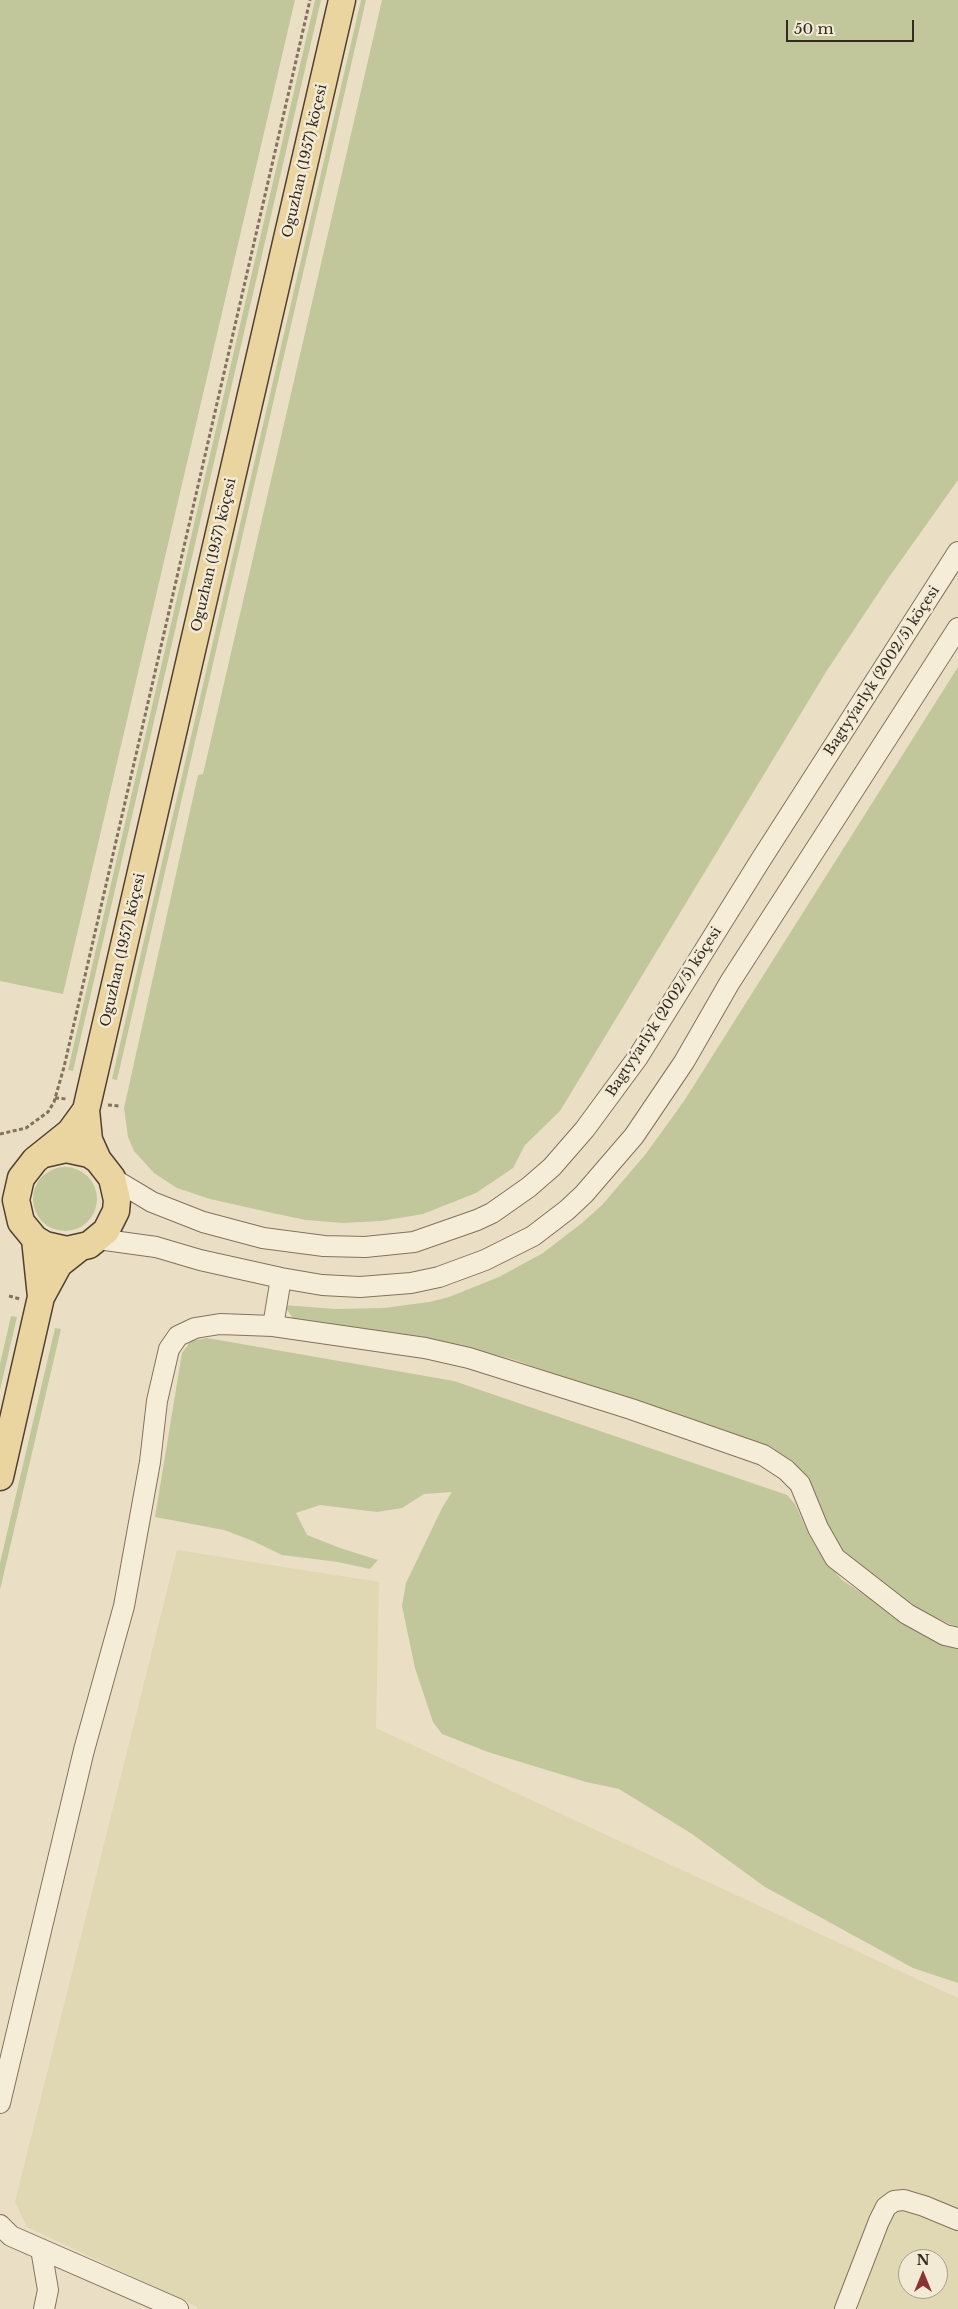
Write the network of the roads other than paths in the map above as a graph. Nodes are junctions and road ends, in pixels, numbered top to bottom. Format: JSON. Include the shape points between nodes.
{"nodes":[{"id":1,"x":342,"y":0,"type":"edge"},
{"id":2,"x":958,"y":552,"type":"edge"},
{"id":3,"x":958,"y":628,"type":"edge"},
{"id":4,"x":86,"y":1110,"type":"junction"},
{"id":5,"x":44,"y":1154,"type":"junction"},
{"id":6,"x":105,"y":1169,"type":"junction"},
{"id":7,"x":9,"y":1183,"type":"edge"},
{"id":8,"x":35,"y":1239,"type":"junction"},
{"id":9,"x":88,"y":1244,"type":"junction"},
{"id":10,"x":280,"y":1278,"type":"junction"},
{"id":11,"x":42,"y":1297,"type":"junction"},
{"id":12,"x":273,"y":1326,"type":"junction"},
{"id":13,"x":0,"y":1476,"type":"edge"},
{"id":14,"x":958,"y":1638,"type":"edge"},
{"id":15,"x":0,"y":2103,"type":"edge"},
{"id":16,"x":958,"y":2220,"type":"edge"},
{"id":17,"x":0,"y":2224,"type":"edge"},
{"id":18,"x":41,"y":2250,"type":"junction"},
{"id":19,"x":44,"y":2309,"type":"edge"},
{"id":20,"x":178,"y":2309,"type":"edge"},
{"id":21,"x":845,"y":2309,"type":"edge"}],
"edges":[{"from":1,"to":4,"type":"main road","name":"Oguzhan (1957) köçesi"},
{"from":2,"to":6,"type":"street","name":"Bagtyýarlyk (2002/5) köçesi","via":[[638,1057],[585,1129],[552,1167],[529,1187],[492,1213],[414,1242],[365,1247],[332,1246],[263,1238],[203,1222],[152,1202]]},
{"from":3,"to":10,"type":"street","via":[[730,982],[684,1062],[623,1152],[567,1210],[516,1246],[439,1277],[411,1283],[360,1286],[322,1285]]},
{"from":4,"to":5,"type":"main road","name":"Oguzhan (1957) köçesi","via":[[70,1132]]},
{"from":4,"to":6,"type":"main road","name":"Oguzhan (1957) köçesi","via":[[89,1140]]},
{"from":5,"to":6,"type":"main road","via":[[66,1149],[89,1154]]},
{"from":5,"to":7,"type":"main road","name":"Oguzhan (1957) köçesi","via":[[21,1178]]},
{"from":6,"to":9,"type":"main road","name":"Oguzhan (1957) köçesi","via":[[117,1194],[116,1211],[112,1221]]},
{"from":7,"to":8,"type":"main road","name":"Oguzhan (1957) köçesi","via":[[17,1211]]},
{"from":8,"to":9,"type":"main road","via":[[55,1249]]},
{"from":8,"to":11,"type":"main road","name":"Oguzhan (1957) köçesi"},
{"from":9,"to":10,"type":"street","via":[[156,1247]]},
{"from":9,"to":11,"type":"main road","name":"Oguzhan (1957) köçesi","via":[[59,1264]]},
{"from":10,"to":12,"type":"street"},
{"from":11,"to":13,"type":"main road","name":"Oguzhan (1957) köçesi"},
{"from":12,"to":14,"type":"street","via":[[424,1348],[468,1358],[631,1408],[763,1455],[800,1484],[818,1528],[835,1558],[906,1614],[945,1635]]},
{"from":12,"to":15,"type":"street","via":[[220,1324],[195,1328],[178,1336],[169,1349],[157,1401],[150,1462],[124,1606],[84,1750]]},
{"from":16,"to":21,"type":"street","via":[[904,2200],[894,2201],[886,2207]]},
{"from":17,"to":18,"type":"street","via":[[11,2236]]},
{"from":18,"to":19,"type":"street","via":[[48,2290]]},
{"from":18,"to":20,"type":"street"}]}
